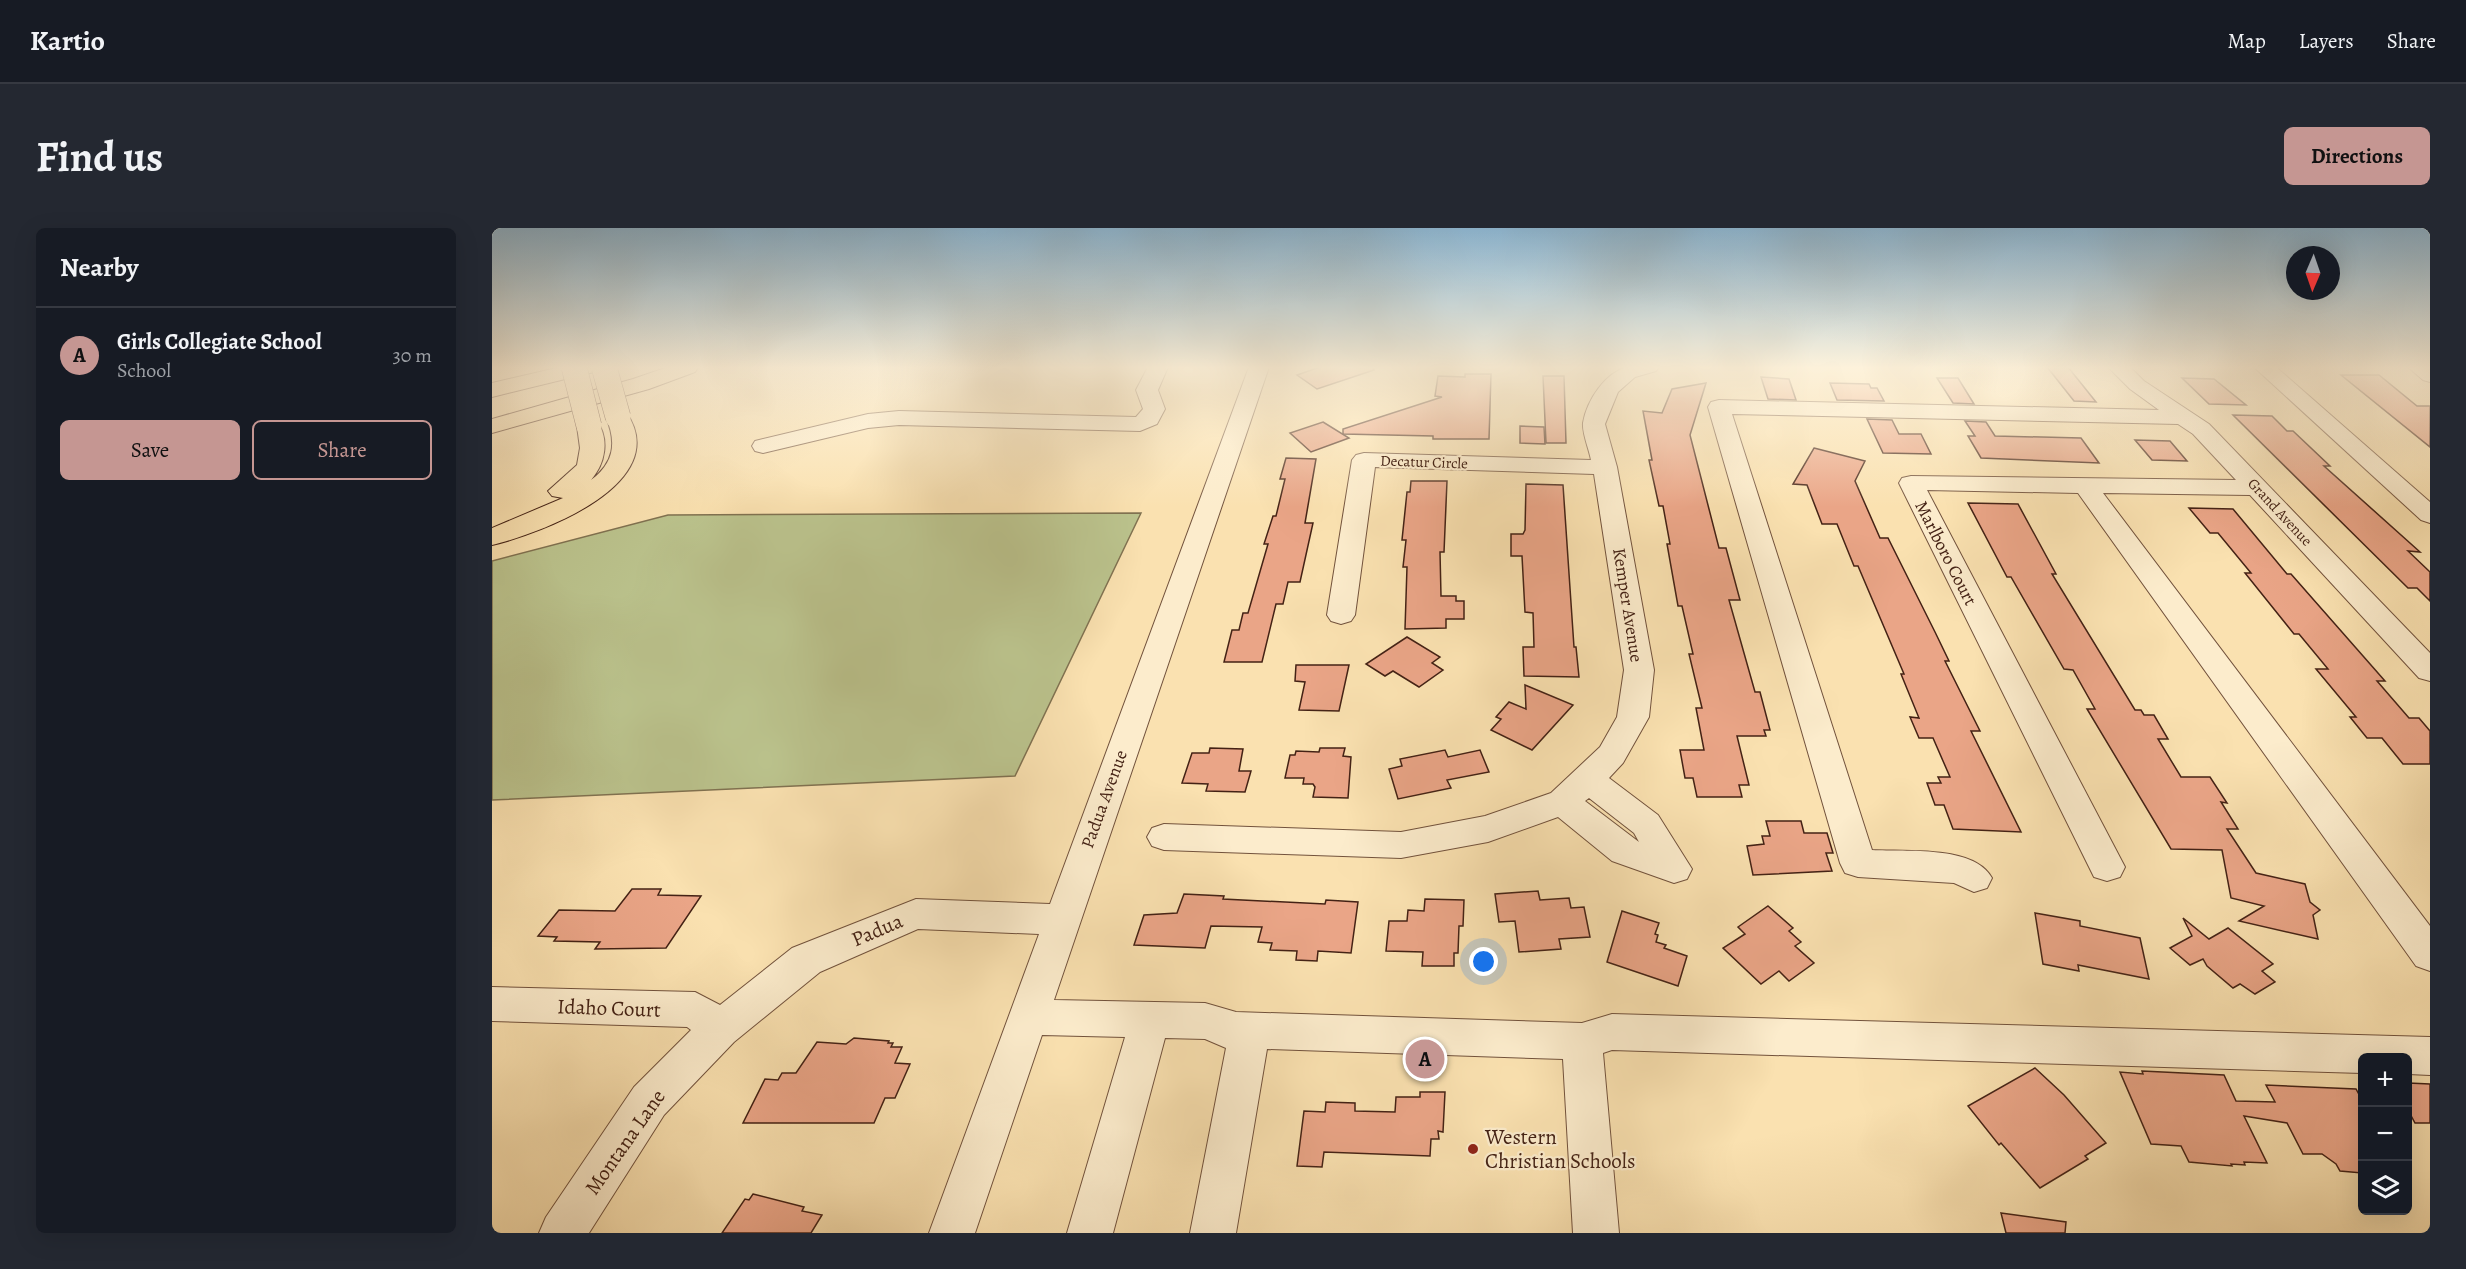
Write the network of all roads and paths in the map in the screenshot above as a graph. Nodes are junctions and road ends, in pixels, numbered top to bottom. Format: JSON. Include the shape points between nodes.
{"nodes":[{"id":1,"x":535,"y":414,"type":"edge"},
{"id":2,"x":586,"y":414,"type":"edge"},
{"id":3,"x":617,"y":414,"type":"edge"},
{"id":4,"x":1152,"y":414,"type":"edge"},
{"id":5,"x":1242,"y":414,"type":"edge"},
{"id":6,"x":1597,"y":414,"type":"edge"},
{"id":7,"x":1721,"y":414,"type":"edge"},
{"id":8,"x":2039,"y":414,"type":"edge"},
{"id":9,"x":2179,"y":414,"type":"edge"},
{"id":10,"x":2317,"y":414,"type":"edge"},
{"id":11,"x":2183,"y":417,"type":"junction"},
{"id":12,"x":492,"y":426,"type":"edge"},
{"id":13,"x":763,"y":446,"type":"dead end"},
{"id":14,"x":1605,"y":466,"type":"junction"},
{"id":15,"x":2085,"y":486,"type":"junction"},
{"id":16,"x":2258,"y":488,"type":"junction"},
{"id":17,"x":2430,"y":515,"type":"edge"},
{"id":18,"x":492,"y":522,"type":"edge"},
{"id":19,"x":492,"y":537,"type":"edge"},
{"id":20,"x":1341,"y":615,"type":"dead end"},
{"id":21,"x":2430,"y":671,"type":"edge"},
{"id":22,"x":1164,"y":837,"type":"dead end"},
{"id":23,"x":2108,"y":867,"type":"dead end"},
{"id":24,"x":1974,"y":878,"type":"dead end"},
{"id":25,"x":1061,"y":920,"type":"junction"},
{"id":26,"x":2430,"y":955,"type":"edge"},
{"id":27,"x":492,"y":1004,"type":"edge"},
{"id":28,"x":1028,"y":1017,"type":"junction"},
{"id":29,"x":1150,"y":1019,"type":"junction"},
{"id":30,"x":720,"y":1029,"type":"junction"},
{"id":31,"x":1236,"y":1030,"type":"junction"},
{"id":32,"x":1582,"y":1041,"type":"junction"},
{"id":33,"x":2430,"y":1056,"type":"edge"},
{"id":34,"x":562,"y":1233,"type":"edge"},
{"id":35,"x":952,"y":1233,"type":"edge"},
{"id":36,"x":1090,"y":1233,"type":"edge"},
{"id":37,"x":1213,"y":1233,"type":"edge"},
{"id":38,"x":1596,"y":1233,"type":"edge"}],
"edges":[{"from":1,"to":12,"type":"highway"},
{"from":2,"to":18,"type":"highway","bridge":true,"via":[[594,450],[593,459],[580,477],[552,496]]},
{"from":3,"to":19,"type":"highway","bridge":true,"via":[[626,444],[620,463],[611,474],[569,505]]},
{"from":4,"to":13,"type":"street","via":[[1140,424],[899,418],[868,421]]},
{"from":5,"to":25,"type":"street","name":"Padua Avenue"},
{"from":6,"to":14,"type":"street","name":"Kemper Avenue","via":[[1594,424]]},
{"from":7,"to":24,"type":"street","via":[[1858,863],[1961,869]]},
{"from":8,"to":11,"type":"street"},
{"from":9,"to":11,"type":"street","name":"Grand Avenue"},
{"from":10,"to":17,"type":"street"},
{"from":11,"to":16,"type":"street","name":"Grand Avenue","via":[[2201,429]]},
{"from":14,"to":20,"type":"street","name":"Decatur Circle","via":[[1364,460]]},
{"from":14,"to":22,"type":"street","name":"Kemper Avenue","via":[[1639,670],[1633,717],[1612,755],[1575,791],[1488,829],[1401,845]]},
{"from":15,"to":16,"type":"street","name":"Marlboro Court"},
{"from":15,"to":23,"type":"street","name":"Marlboro Court","via":[[1911,483]]},
{"from":15,"to":26,"type":"street"},
{"from":16,"to":21,"type":"street","name":"Grand Avenue"},
{"from":25,"to":28,"type":"street","name":"Padua Avenue"},
{"from":25,"to":30,"type":"street","name":"Padua","via":[[916,914],[806,960]]},
{"from":27,"to":30,"type":"street","name":"Idaho Court","via":[[695,1010]]},
{"from":28,"to":29,"type":"street"},
{"from":28,"to":35,"type":"street","name":"Padua Avenue"},
{"from":29,"to":31,"type":"street","via":[[1205,1021]]},
{"from":29,"to":36,"type":"street"},
{"from":30,"to":34,"type":"street","name":"Montana Lane","via":[[649,1101]]},
{"from":31,"to":32,"type":"street"},
{"from":31,"to":37,"type":"street","via":[[1248,1042]]},
{"from":32,"to":33,"type":"street","via":[[1612,1032]]},
{"from":32,"to":38,"type":"street"}]}
